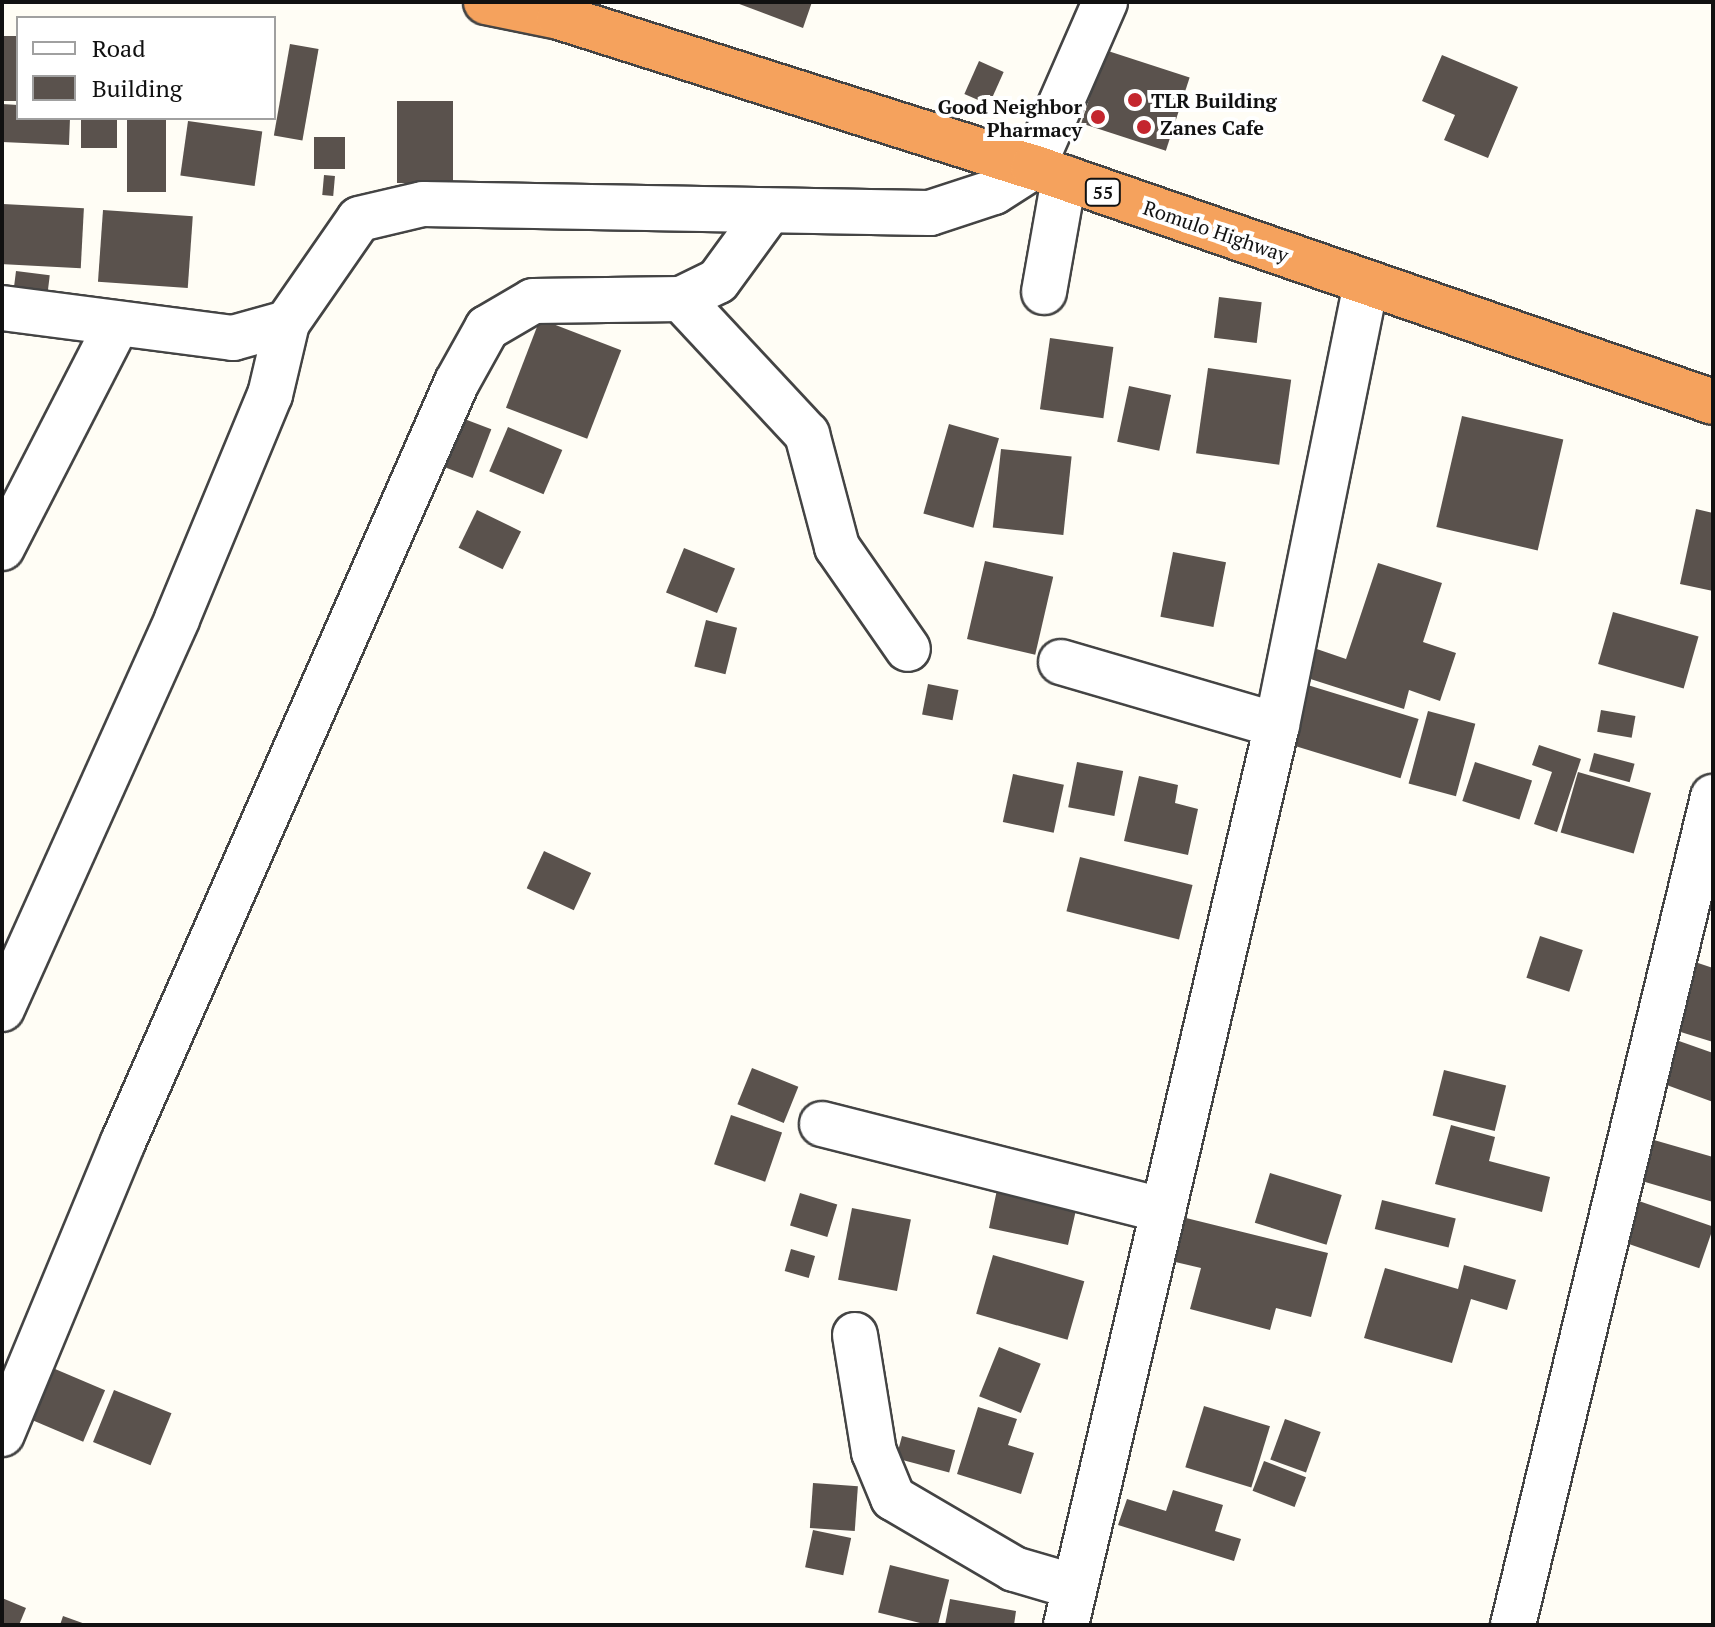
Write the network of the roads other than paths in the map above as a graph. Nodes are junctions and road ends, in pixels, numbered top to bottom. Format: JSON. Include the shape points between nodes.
{"nodes":[{"id":1,"x":486,"y":2,"type":"edge"},
{"id":2,"x":1105,"y":2,"type":"edge"},
{"id":3,"x":1048,"y":173,"type":"junction"},
{"id":4,"x":769,"y":211,"type":"junction"},
{"id":5,"x":1366,"y":284,"type":"junction"},
{"id":6,"x":1044,"y":292,"type":"dead end"},
{"id":7,"x":681,"y":299,"type":"junction"},
{"id":8,"x":2,"y":308,"type":"edge"},
{"id":9,"x":287,"y":323,"type":"junction"},
{"id":10,"x":117,"y":324,"type":"junction"},
{"id":11,"x":1713,"y":402,"type":"edge"},
{"id":12,"x":2,"y":548,"type":"edge"},
{"id":13,"x":908,"y":649,"type":"dead end"},
{"id":14,"x":1061,"y":662,"type":"dead end"},
{"id":15,"x":1277,"y":725,"type":"junction"},
{"id":16,"x":1713,"y":797,"type":"edge"},
{"id":17,"x":2,"y":1009,"type":"edge"},
{"id":18,"x":822,"y":1124,"type":"dead end"},
{"id":19,"x":1163,"y":1210,"type":"junction"},
{"id":20,"x":855,"y":1335,"type":"dead end"},
{"id":21,"x":2,"y":1434,"type":"edge"},
{"id":22,"x":1069,"y":1605,"type":"edge"},
{"id":23,"x":1513,"y":1625,"type":"edge"}],
"edges":[{"from":1,"to":3,"type":"highway","name":"Romulo Highway","number":"55","via":[[559,17]]},
{"from":2,"to":3,"type":"street"},
{"from":3,"to":4,"type":"street","via":[[930,213]]},
{"from":3,"to":5,"type":"highway","name":"Romulo Highway","number":"55"},
{"from":3,"to":6,"type":"street"},
{"from":4,"to":7,"type":"street","via":[[718,281]]},
{"from":4,"to":9,"type":"street","via":[[423,204],[359,219]]},
{"from":5,"to":11,"type":"highway","name":"Romulo Highway","number":"55"},
{"from":5,"to":15,"type":"street"},
{"from":7,"to":13,"type":"street","via":[[807,434],[837,547]]},
{"from":7,"to":21,"type":"street","via":[[533,301],[487,328],[457,382],[123,1142]]},
{"from":8,"to":10,"type":"street"},
{"from":9,"to":10,"type":"street","via":[[233,338]]},
{"from":9,"to":17,"type":"street","via":[[270,395],[195,577]]},
{"from":10,"to":12,"type":"street"},
{"from":14,"to":15,"type":"street"},
{"from":15,"to":19,"type":"street"},
{"from":16,"to":23,"type":"street"},
{"from":18,"to":19,"type":"street"},
{"from":19,"to":22,"type":"street"},
{"from":20,"to":22,"type":"street","via":[[874,1452],[893,1498]]}]}
